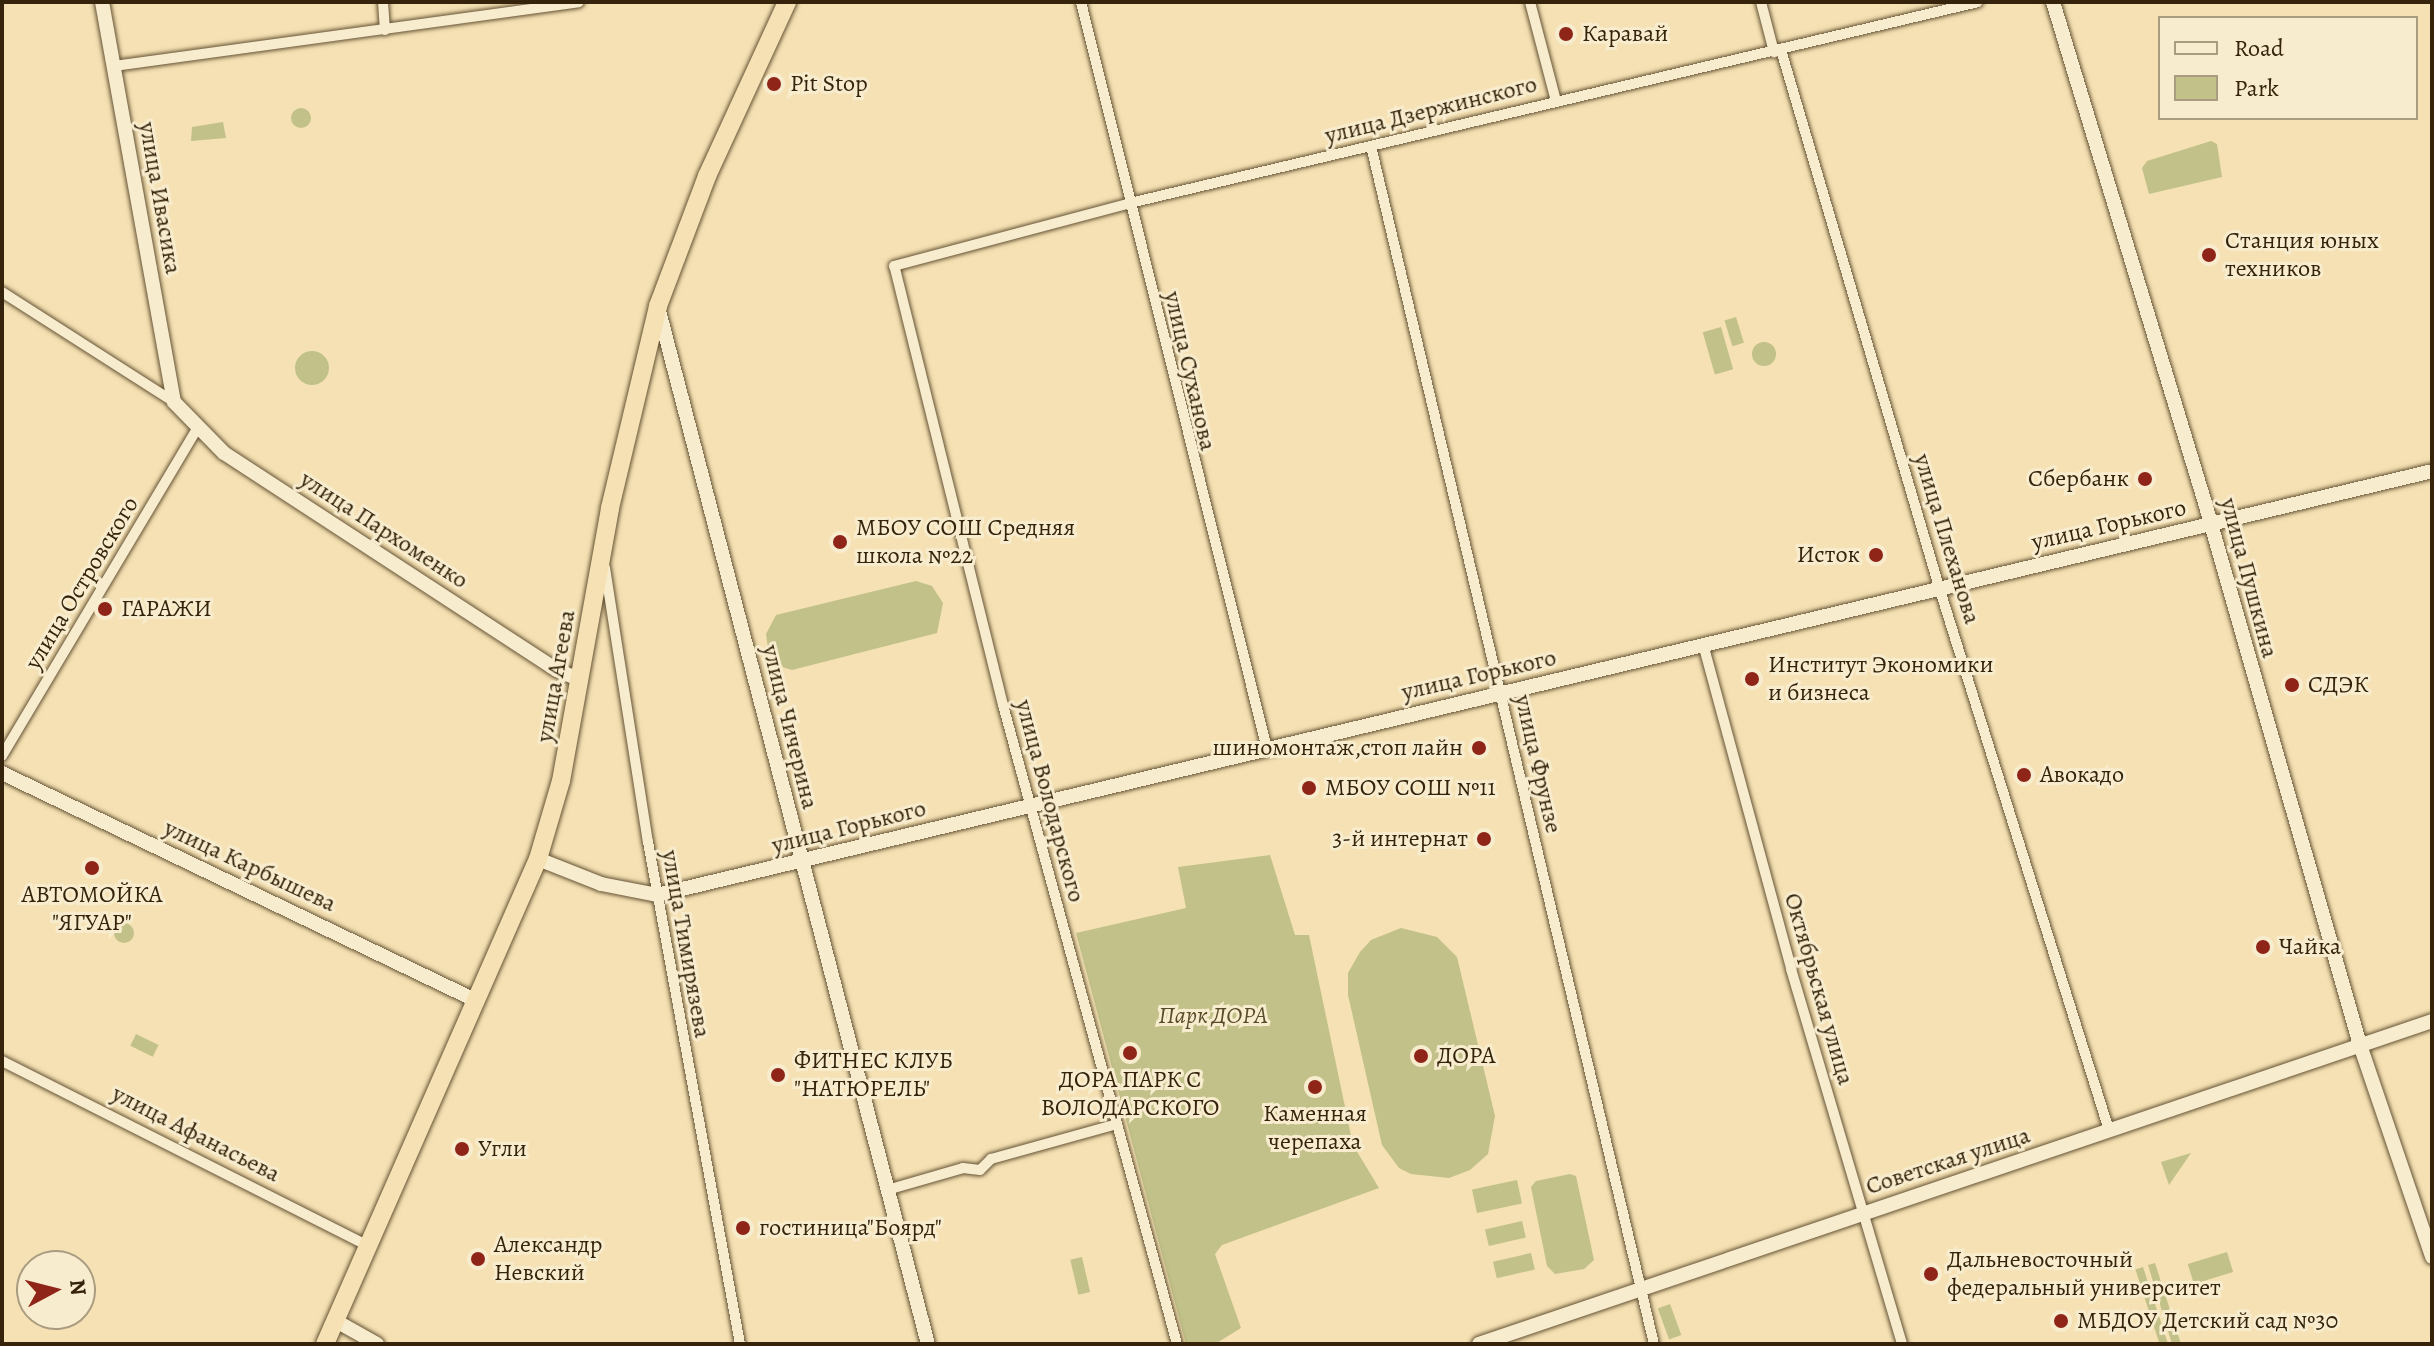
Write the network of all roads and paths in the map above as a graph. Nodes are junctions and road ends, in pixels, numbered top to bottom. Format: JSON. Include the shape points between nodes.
{"nodes":[{"id":1,"x":102,"y":2,"type":"edge"},
{"id":2,"x":383,"y":2,"type":"edge"},
{"id":3,"x":579,"y":2,"type":"edge"},
{"id":4,"x":787,"y":2,"type":"edge"},
{"id":5,"x":1081,"y":2,"type":"edge"},
{"id":6,"x":1530,"y":2,"type":"edge"},
{"id":7,"x":1761,"y":2,"type":"edge"},
{"id":8,"x":1978,"y":2,"type":"edge"},
{"id":9,"x":2053,"y":2,"type":"edge"},
{"id":10,"x":385,"y":30,"type":"junction"},
{"id":11,"x":1777,"y":51,"type":"junction"},
{"id":12,"x":114,"y":66,"type":"junction"},
{"id":13,"x":1556,"y":101,"type":"junction"},
{"id":14,"x":1371,"y":146,"type":"junction"},
{"id":15,"x":1130,"y":203,"type":"junction"},
{"id":16,"x":894,"y":266,"type":"joint"},
{"id":17,"x":2,"y":292,"type":"edge"},
{"id":18,"x":658,"y":306,"type":"junction"},
{"id":19,"x":174,"y":402,"type":"junction"},
{"id":20,"x":196,"y":431,"type":"junction"},
{"id":21,"x":2432,"y":471,"type":"edge"},
{"id":22,"x":2208,"y":525,"type":"junction"},
{"id":23,"x":602,"y":550,"type":"junction"},
{"id":24,"x":1939,"y":587,"type":"junction"},
{"id":25,"x":1703,"y":644,"type":"junction"},
{"id":26,"x":581,"y":680,"type":"junction"},
{"id":27,"x":1500,"y":692,"type":"junction"},
{"id":28,"x":1267,"y":749,"type":"junction"},
{"id":29,"x":2,"y":756,"type":"edge"},
{"id":30,"x":2,"y":773,"type":"edge"},
{"id":31,"x":1031,"y":805,"type":"junction"},
{"id":32,"x":538,"y":859,"type":"junction"},
{"id":33,"x":802,"y":862,"type":"junction"},
{"id":34,"x":657,"y":895,"type":"junction"},
{"id":35,"x":477,"y":1001,"type":"junction"},
{"id":36,"x":2432,"y":1021,"type":"edge"},
{"id":37,"x":2360,"y":1045,"type":"junction"},
{"id":38,"x":2,"y":1061,"type":"edge"},
{"id":39,"x":1117,"y":1124,"type":"junction"},
{"id":40,"x":2109,"y":1130,"type":"junction"},
{"id":41,"x":887,"y":1190,"type":"junction"},
{"id":42,"x":1864,"y":1212,"type":"junction"},
{"id":43,"x":369,"y":1246,"type":"junction"},
{"id":44,"x":2432,"y":1257,"type":"edge"},
{"id":45,"x":1640,"y":1286,"type":"junction"},
{"id":46,"x":336,"y":1321,"type":"junction"},
{"id":47,"x":325,"y":1344,"type":"edge"},
{"id":48,"x":377,"y":1344,"type":"edge"},
{"id":49,"x":740,"y":1344,"type":"edge"},
{"id":50,"x":928,"y":1344,"type":"edge"},
{"id":51,"x":1177,"y":1344,"type":"edge"},
{"id":52,"x":1479,"y":1344,"type":"edge"},
{"id":53,"x":1654,"y":1344,"type":"edge"},
{"id":54,"x":1902,"y":1344,"type":"edge"}],
"edges":[{"from":1,"to":12,"type":"main road","name":"улица Ивасика"},
{"from":2,"to":10,"type":"street"},
{"from":3,"to":10,"type":"street"},
{"from":4,"to":18,"type":"highway","name":"улица Агеева","via":[[707,176]]},
{"from":5,"to":15,"type":"street","name":"улица Суханова"},
{"from":6,"to":13,"type":"street"},
{"from":7,"to":11,"type":"street","name":"улица Плеханова"},
{"from":8,"to":11,"type":"street","name":"улица Дзержинского"},
{"from":9,"to":22,"type":"main road","name":"улица Пушкина"},
{"from":10,"to":12,"type":"street"},
{"from":11,"to":13,"type":"street","name":"улица Дзержинского"},
{"from":11,"to":24,"type":"street","name":"улица Плеханова"},
{"from":12,"to":19,"type":"main road","name":"улица Ивасика"},
{"from":13,"to":14,"type":"street","name":"улица Дзержинского"},
{"from":14,"to":15,"type":"street","name":"улица Дзержинского"},
{"from":14,"to":27,"type":"street","name":"улица Фрунзе"},
{"from":15,"to":16,"type":"street","name":"улица Дзержинского"},
{"from":15,"to":28,"type":"street","name":"улица Суханова"},
{"from":16,"to":31,"type":"street","name":"улица Володарского"},
{"from":17,"to":19,"type":"street"},
{"from":18,"to":23,"type":"highway","name":"улица Агеева"},
{"from":18,"to":33,"type":"main road","name":"улица Чичерина"},
{"from":19,"to":20,"type":"main road","name":"улица Пархоменко"},
{"from":20,"to":26,"type":"main road","name":"улица Пархоменко","via":[[557,670]]},
{"from":20,"to":29,"type":"street","name":"улица Островского"},
{"from":21,"to":22,"type":"main road","name":"улица Горького"},
{"from":22,"to":24,"type":"main road","name":"улица Горького"},
{"from":22,"to":37,"type":"main road","name":"улица Пушкина"},
{"from":23,"to":26,"type":"highway","name":"улица Агеева"},
{"from":23,"to":34,"type":"street","name":"улица Тимирязева"},
{"from":24,"to":25,"type":"main road","name":"улица Горького"},
{"from":24,"to":40,"type":"street","name":"улица Плеханова"},
{"from":25,"to":27,"type":"main road","name":"улица Горького"},
{"from":25,"to":42,"type":"street","name":"Октябрьская улица"},
{"from":26,"to":32,"type":"highway","name":"улица Агеева","via":[[561,781]]},
{"from":27,"to":28,"type":"main road","name":"улица Горького"},
{"from":27,"to":45,"type":"street","name":"улица Фрунзе"},
{"from":28,"to":31,"type":"main road","name":"улица Горького"},
{"from":30,"to":35,"type":"main road","name":"улица Карбышева"},
{"from":31,"to":33,"type":"main road","name":"улица Горького"},
{"from":31,"to":39,"type":"street","name":"улица Володарского"},
{"from":32,"to":34,"type":"main road","name":"улица Горького","via":[[601,884]]},
{"from":32,"to":35,"type":"highway","name":"улица Агеева"},
{"from":33,"to":34,"type":"main road","name":"улица Горького"},
{"from":33,"to":41,"type":"main road","name":"улица Чичерина"},
{"from":34,"to":49,"type":"street","name":"улица Тимирязева"},
{"from":35,"to":43,"type":"highway","name":"улица Агеева"},
{"from":36,"to":37,"type":"main road","name":"Советская улица"},
{"from":37,"to":40,"type":"main road","name":"Советская улица"},
{"from":37,"to":44,"type":"main road","name":"улица Пушкина"},
{"from":38,"to":43,"type":"street","name":"улица Афанасьева"},
{"from":39,"to":41,"type":"street","via":[[991,1159],[980,1170],[963,1168]]},
{"from":39,"to":51,"type":"street","name":"улица Володарского"},
{"from":40,"to":42,"type":"main road","name":"Советская улица"},
{"from":41,"to":50,"type":"main road","name":"улица Чичерина"},
{"from":42,"to":45,"type":"main road","name":"Советская улица"},
{"from":42,"to":54,"type":"street","name":"Октябрьская улица"},
{"from":43,"to":46,"type":"highway","name":"улица Агеева"},
{"from":45,"to":52,"type":"main road","name":"Советская улица"},
{"from":45,"to":53,"type":"street","name":"улица Фрунзе"},
{"from":46,"to":47,"type":"highway","name":"улица Агеева"},
{"from":46,"to":48,"type":"main road"}]}
